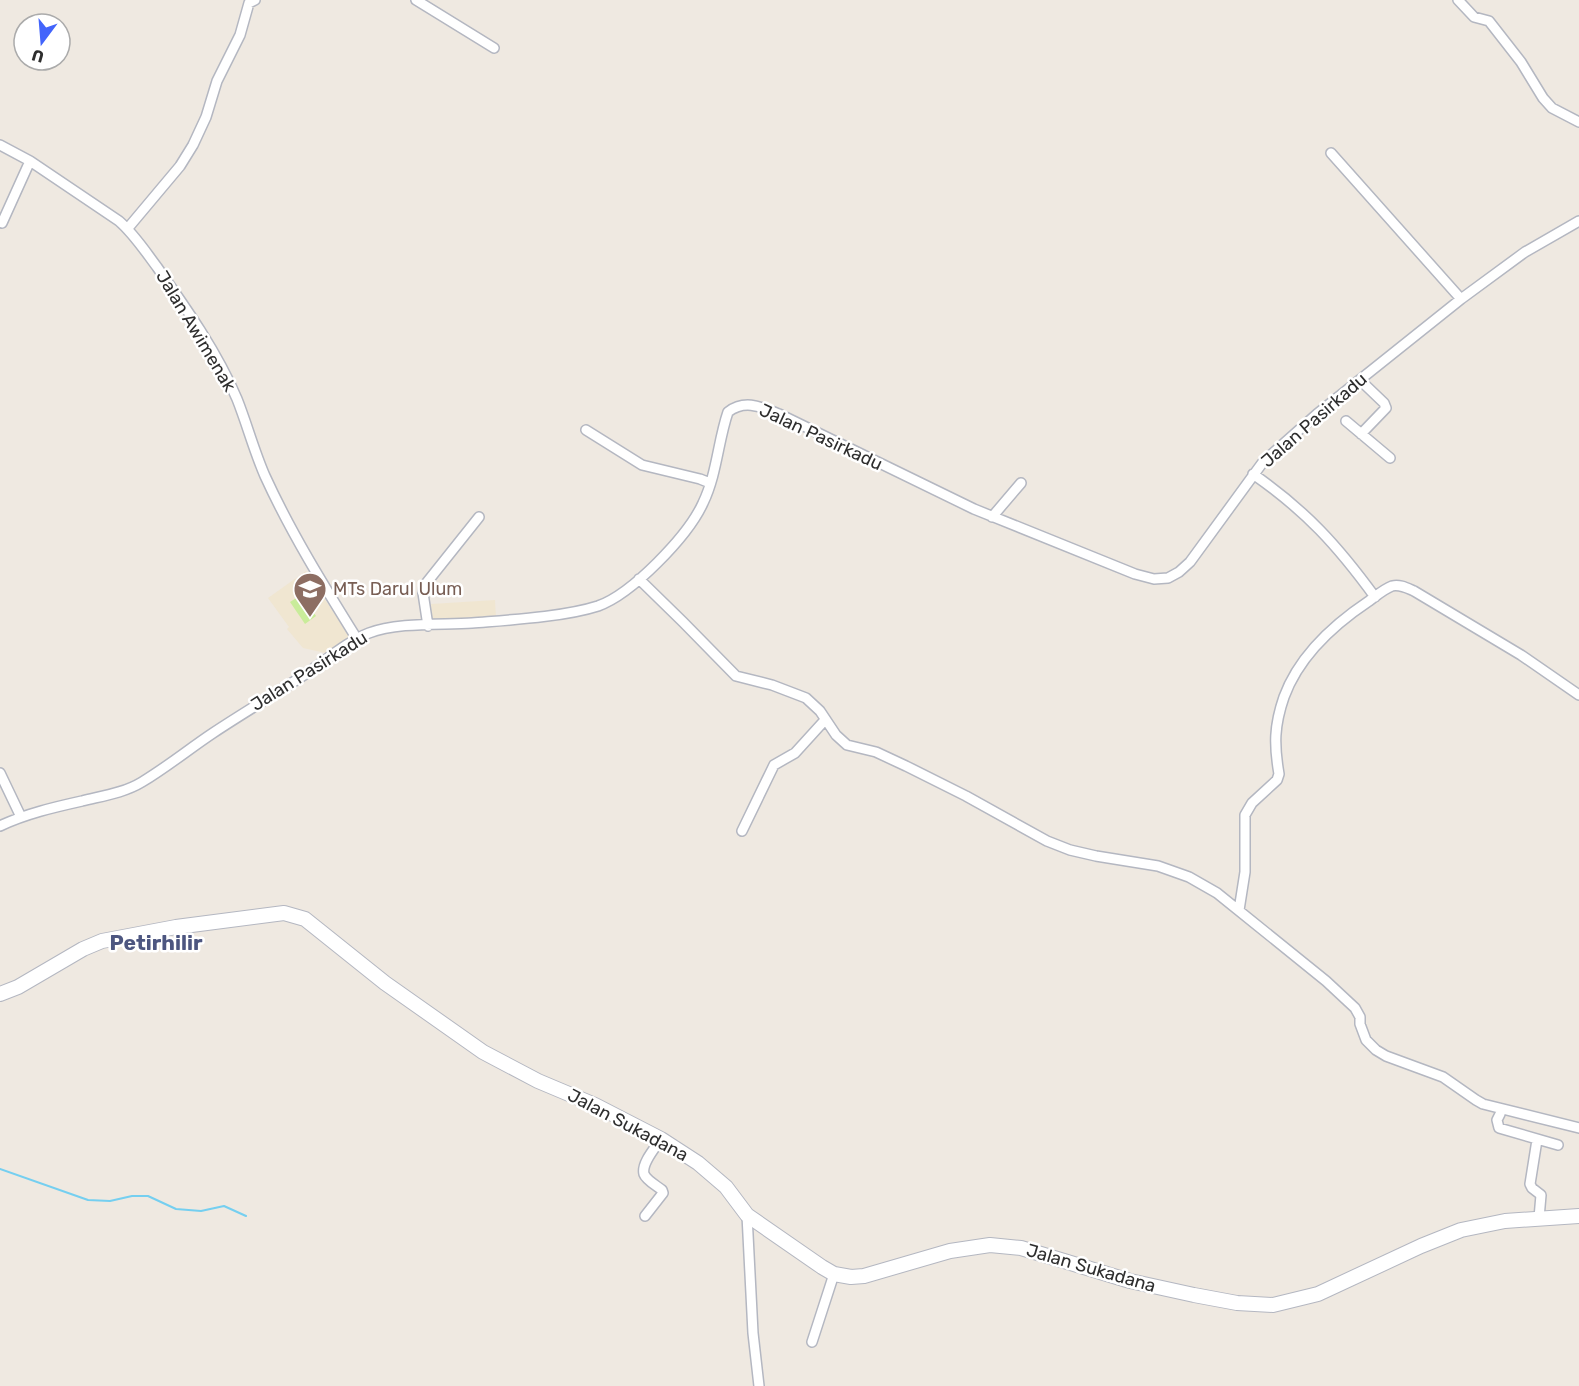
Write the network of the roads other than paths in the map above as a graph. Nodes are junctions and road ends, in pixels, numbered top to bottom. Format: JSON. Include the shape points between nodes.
{"nodes":[{"id":1,"x":255,"y":0,"type":"edge"},
{"id":2,"x":416,"y":0,"type":"edge"},
{"id":3,"x":1458,"y":0,"type":"edge"},
{"id":4,"x":494,"y":48,"type":"dead end"},
{"id":5,"x":1579,"y":122,"type":"edge"},
{"id":6,"x":0,"y":145,"type":"edge"},
{"id":7,"x":1331,"y":153,"type":"dead end"},
{"id":8,"x":30,"y":161,"type":"junction"},
{"id":9,"x":1579,"y":221,"type":"edge"},
{"id":10,"x":2,"y":223,"type":"dead end"},
{"id":11,"x":128,"y":228,"type":"junction"},
{"id":12,"x":1461,"y":299,"type":"junction"},
{"id":13,"x":1360,"y":380,"type":"junction"},
{"id":14,"x":1346,"y":421,"type":"dead end"},
{"id":15,"x":586,"y":430,"type":"dead end"},
{"id":16,"x":1361,"y":434,"type":"junction"},
{"id":17,"x":1390,"y":458,"type":"dead end"},
{"id":18,"x":1253,"y":474,"type":"junction"},
{"id":19,"x":710,"y":483,"type":"junction"},
{"id":20,"x":1021,"y":483,"type":"dead end"},
{"id":21,"x":479,"y":517,"type":"dead end"},
{"id":22,"x":992,"y":517,"type":"junction"},
{"id":23,"x":639,"y":579,"type":"junction"},
{"id":24,"x":1375,"y":597,"type":"junction"},
{"id":25,"x":428,"y":626,"type":"junction"},
{"id":26,"x":357,"y":639,"type":"junction"},
{"id":27,"x":1579,"y":694,"type":"edge"},
{"id":28,"x":825,"y":720,"type":"junction"},
{"id":29,"x":0,"y":773,"type":"edge"},
{"id":30,"x":21,"y":817,"type":"junction"},
{"id":31,"x":0,"y":826,"type":"edge"},
{"id":32,"x":742,"y":831,"type":"dead end"},
{"id":33,"x":1239,"y":910,"type":"junction"},
{"id":34,"x":0,"y":994,"type":"edge"},
{"id":35,"x":1500,"y":1114,"type":"dead end"},
{"id":36,"x":1579,"y":1128,"type":"edge"},
{"id":37,"x":661,"y":1139,"type":"junction"},
{"id":38,"x":1537,"y":1140,"type":"junction"},
{"id":39,"x":1558,"y":1145,"type":"dead end"},
{"id":40,"x":747,"y":1215,"type":"junction"},
{"id":41,"x":645,"y":1216,"type":"dead end"},
{"id":42,"x":1579,"y":1216,"type":"edge"},
{"id":43,"x":1539,"y":1218,"type":"junction"},
{"id":44,"x":834,"y":1274,"type":"junction"},
{"id":45,"x":812,"y":1342,"type":"dead end"},
{"id":46,"x":759,"y":1386,"type":"edge"}],
"edges":[{"from":1,"to":11,"type":"street","via":[[249,3],[240,35],[217,81],[193,145]]},
{"from":2,"to":4,"type":"street"},
{"from":3,"to":5,"type":"street","via":[[1474,17],[1489,21],[1552,108]]},
{"from":6,"to":8,"type":"street","name":"Jalan Awimenak"},
{"from":7,"to":12,"type":"street"},
{"from":8,"to":10,"type":"street"},
{"from":8,"to":11,"type":"street","name":"Jalan Awimenak"},
{"from":9,"to":12,"type":"street","name":"Jalan Pasirkadu","via":[[1525,252]]},
{"from":11,"to":26,"type":"street","name":"Jalan Awimenak","via":[[214,355],[279,503],[320,583]]},
{"from":12,"to":13,"type":"street","name":"Jalan Pasirkadu"},
{"from":13,"to":16,"type":"street","via":[[1386,408]]},
{"from":13,"to":18,"type":"street","name":"Jalan Pasirkadu"},
{"from":14,"to":16,"type":"street"},
{"from":15,"to":19,"type":"street","via":[[642,465]]},
{"from":16,"to":17,"type":"street"},
{"from":18,"to":22,"type":"street","name":"Jalan Pasirkadu","via":[[1190,562],[1168,578],[1135,574]]},
{"from":18,"to":24,"type":"street","via":[[1319,528]]},
{"from":19,"to":22,"type":"street","name":"Jalan Pasirkadu","via":[[728,412],[746,404],[779,414]]},
{"from":19,"to":23,"type":"street","name":"Jalan Pasirkadu","via":[[694,520]]},
{"from":20,"to":22,"type":"street"},
{"from":21,"to":25,"type":"street","via":[[424,586]]},
{"from":23,"to":25,"type":"street","name":"Jalan Pasirkadu","via":[[605,602],[585,609]]},
{"from":23,"to":28,"type":"street","via":[[736,676],[806,698]]},
{"from":24,"to":27,"type":"street","via":[[1394,586],[1414,591]]},
{"from":24,"to":33,"type":"street","via":[[1311,650],[1285,696],[1274,734],[1277,780],[1245,815],[1245,872]]},
{"from":25,"to":26,"type":"street","name":"Jalan Pasirkadu","via":[[384,629]]},
{"from":26,"to":30,"type":"street","name":"Jalan Pasirkadu","via":[[140,784]]},
{"from":28,"to":32,"type":"street","via":[[795,753],[774,765]]},
{"from":28,"to":33,"type":"street","via":[[847,745],[876,752],[906,766],[1047,841],[1096,856],[1158,866],[1190,878]]},
{"from":29,"to":30,"type":"street"},
{"from":30,"to":31,"type":"street","name":"Jalan Pasirkadu"},
{"from":33,"to":36,"type":"street","via":[[1355,1008],[1366,1040],[1376,1050],[1443,1077],[1483,1104]]},
{"from":34,"to":37,"type":"main road","name":"Jalan Sukadana","via":[[102,941],[186,925],[295,915],[483,1052]]},
{"from":35,"to":38,"type":"street","via":[[1499,1128]]},
{"from":37,"to":40,"type":"main road","name":"Jalan Sukadana","via":[[726,1187]]},
{"from":37,"to":41,"type":"street","via":[[644,1172],[663,1193]]},
{"from":38,"to":39,"type":"street"},
{"from":38,"to":43,"type":"street","via":[[1530,1184],[1541,1195]]},
{"from":40,"to":44,"type":"main road","name":"Jalan Sukadana"},
{"from":40,"to":46,"type":"street"},
{"from":42,"to":43,"type":"main road","name":"Jalan Sukadana"},
{"from":43,"to":44,"type":"main road","name":"Jalan Sukadana","via":[[1461,1230],[1318,1294],[1273,1305],[1183,1293],[1021,1248],[990,1245],[950,1251],[864,1276]]},
{"from":44,"to":45,"type":"street"}]}
